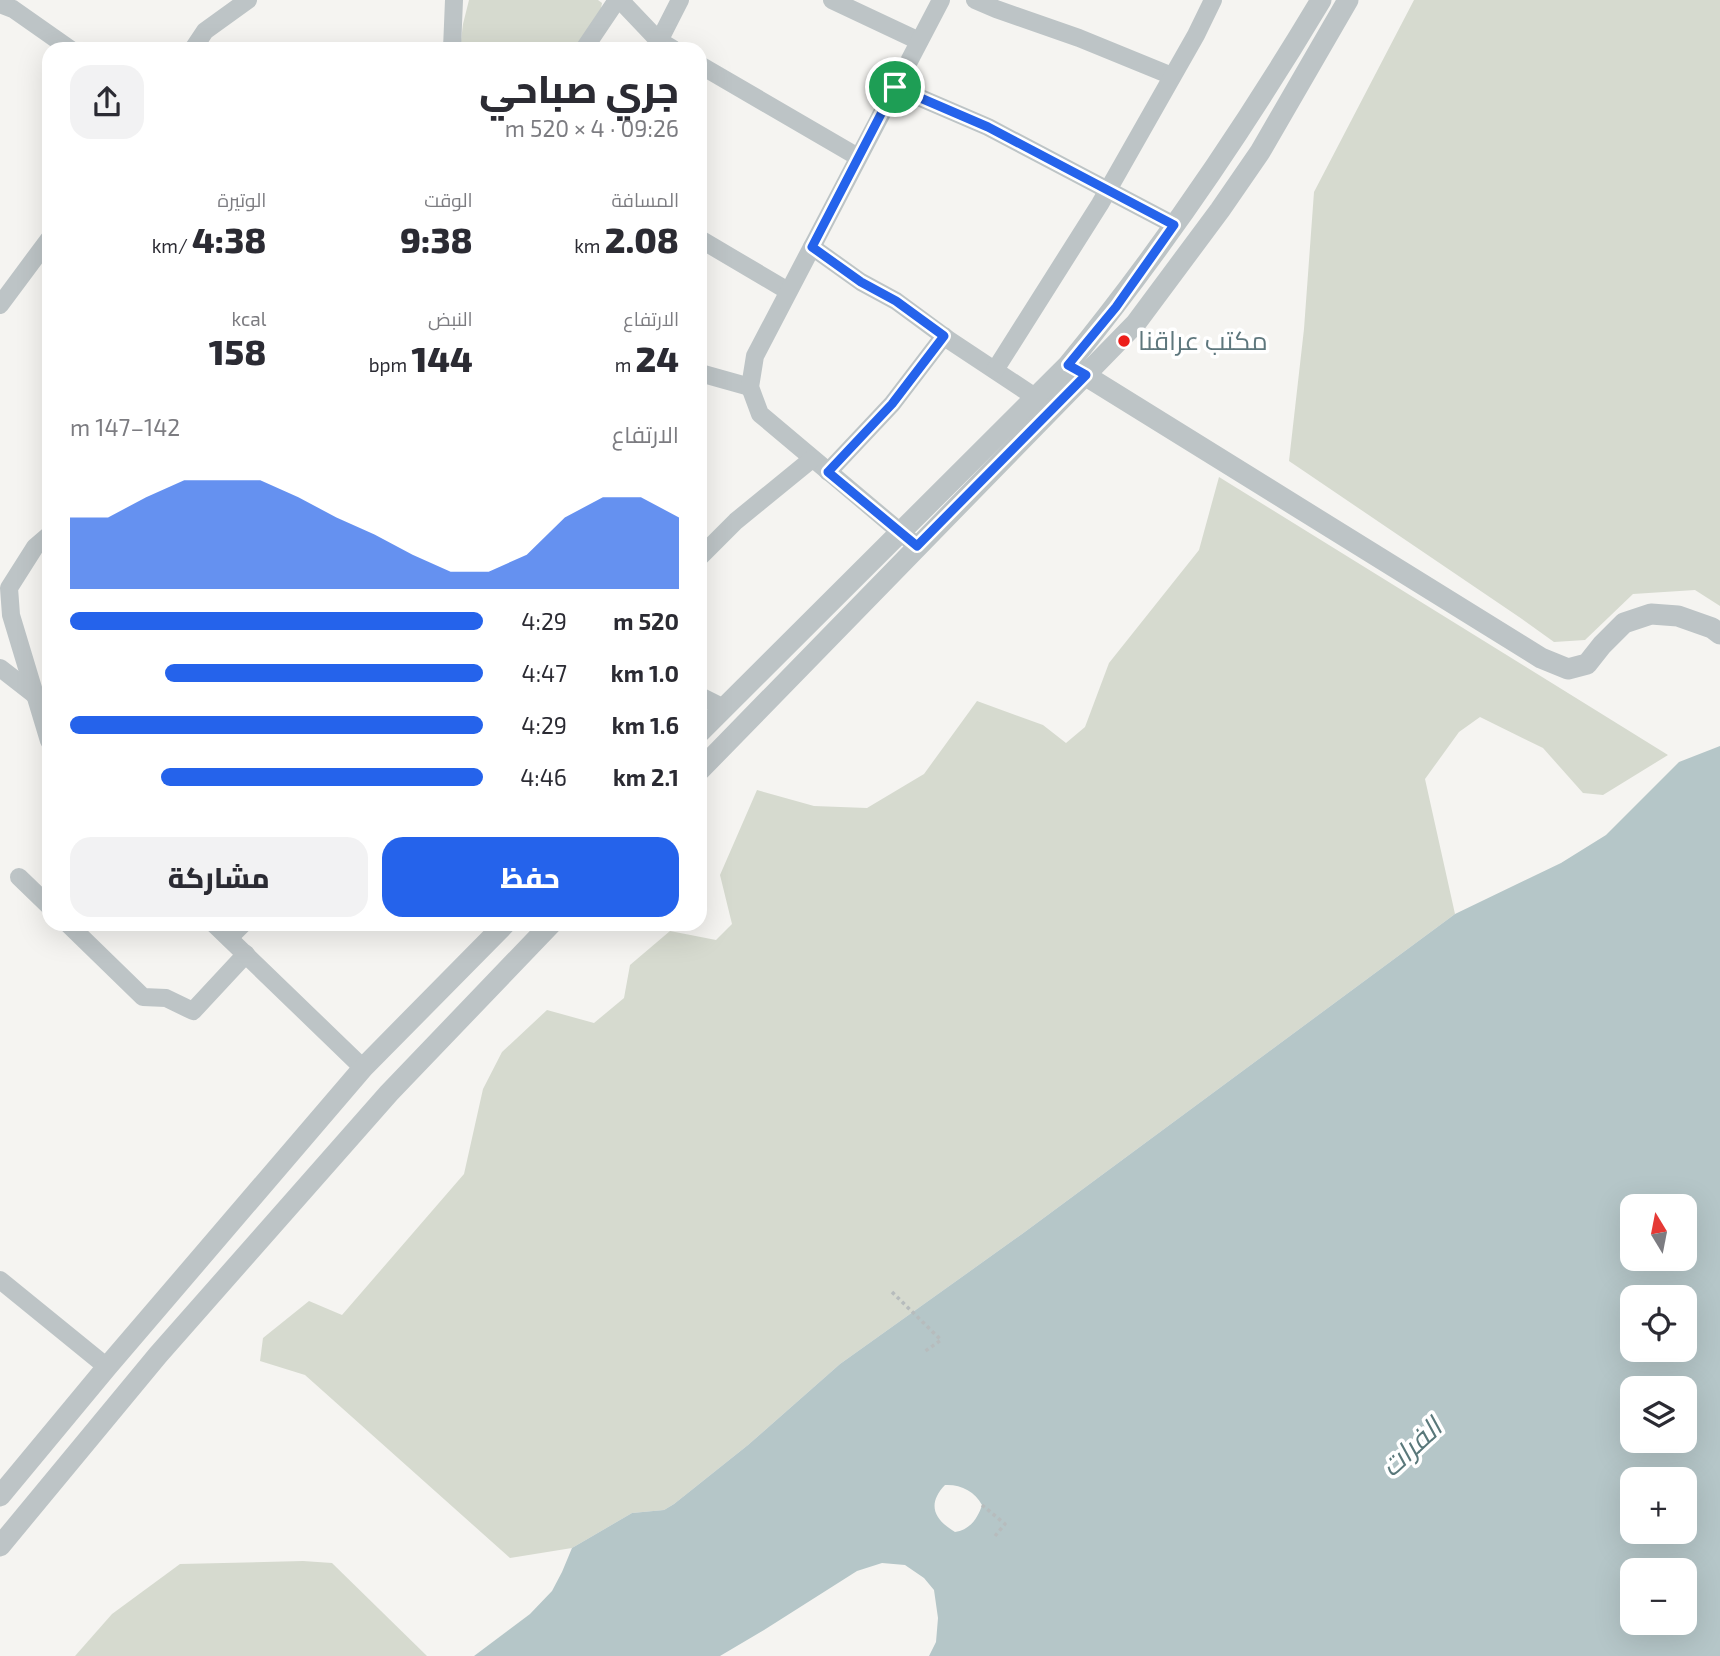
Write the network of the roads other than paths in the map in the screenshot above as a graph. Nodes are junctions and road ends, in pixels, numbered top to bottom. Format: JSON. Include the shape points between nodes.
{"nodes":[{"id":1,"x":248,"y":0,"type":"edge"},
{"id":2,"x":454,"y":0,"type":"edge"},
{"id":3,"x":619,"y":0,"type":"edge"},
{"id":4,"x":680,"y":0,"type":"edge"},
{"id":5,"x":832,"y":0,"type":"edge"},
{"id":6,"x":942,"y":0,"type":"edge"},
{"id":7,"x":975,"y":0,"type":"edge"},
{"id":8,"x":1213,"y":0,"type":"edge"},
{"id":9,"x":1321,"y":0,"type":"edge"},
{"id":10,"x":1348,"y":0,"type":"edge"},
{"id":11,"x":0,"y":4,"type":"edge"},
{"id":12,"x":919,"y":41,"type":"junction"},
{"id":13,"x":60,"y":42,"type":"edge"},
{"id":14,"x":197,"y":42,"type":"edge"},
{"id":15,"x":452,"y":42,"type":"edge"},
{"id":16,"x":589,"y":42,"type":"edge"},
{"id":17,"x":658,"y":42,"type":"edge"},
{"id":18,"x":664,"y":42,"type":"edge"},
{"id":19,"x":707,"y":69,"type":"edge"},
{"id":20,"x":1172,"y":76,"type":"junction"},
{"id":21,"x":895,"y":87,"type":"junction"},
{"id":22,"x":858,"y":157,"type":"junction"},
{"id":23,"x":1107,"y":190,"type":"junction"},
{"id":24,"x":1174,"y":225,"type":"junction"},
{"id":25,"x":707,"y":243,"type":"edge"},
{"id":26,"x":812,"y":247,"type":"junction"},
{"id":27,"x":42,"y":248,"type":"edge"},
{"id":28,"x":788,"y":291,"type":"junction"},
{"id":29,"x":0,"y":305,"type":"edge"},
{"id":30,"x":944,"y":336,"type":"junction"},
{"id":31,"x":996,"y":370,"type":"junction"},
{"id":32,"x":1077,"y":370,"type":"junction"},
{"id":33,"x":707,"y":375,"type":"edge"},
{"id":34,"x":750,"y":387,"type":"junction"},
{"id":35,"x":1035,"y":397,"type":"junction"},
{"id":36,"x":812,"y":458,"type":"junction"},
{"id":37,"x":828,"y":472,"type":"junction"},
{"id":38,"x":900,"y":531,"type":"junction"},
{"id":39,"x":42,"y":541,"type":"edge"},
{"id":40,"x":707,"y":546,"type":"edge"},
{"id":41,"x":917,"y":546,"type":"junction"},
{"id":42,"x":1720,"y":634,"type":"edge"},
{"id":43,"x":0,"y":668,"type":"edge"},
{"id":44,"x":35,"y":695,"type":"junction"},
{"id":45,"x":707,"y":700,"type":"edge"},
{"id":46,"x":724,"y":708,"type":"junction"},
{"id":47,"x":42,"y":718,"type":"edge"},
{"id":48,"x":707,"y":725,"type":"edge"},
{"id":49,"x":707,"y":763,"type":"edge"},
{"id":50,"x":19,"y":877,"type":"dead end"},
{"id":51,"x":42,"y":899,"type":"edge"},
{"id":52,"x":75,"y":931,"type":"edge"},
{"id":53,"x":222,"y":931,"type":"edge"},
{"id":54,"x":236,"y":931,"type":"edge"},
{"id":55,"x":498,"y":931,"type":"edge"},
{"id":56,"x":544,"y":931,"type":"edge"},
{"id":57,"x":229,"y":938,"type":"junction"},
{"id":58,"x":246,"y":954,"type":"junction"},
{"id":59,"x":363,"y":1068,"type":"junction"},
{"id":60,"x":3,"y":1290,"type":"edge"},
{"id":61,"x":135,"y":1335,"type":"junction"},
{"id":62,"x":158,"y":1355,"type":"junction"},
{"id":63,"x":101,"y":1374,"type":"junction"},
{"id":64,"x":120,"y":1401,"type":"junction"},
{"id":65,"x":0,"y":1496,"type":"edge"},
{"id":66,"x":0,"y":1546,"type":"edge"}],
"edges":[{"from":1,"to":14,"type":"street"},
{"from":2,"to":15,"type":"street"},
{"from":3,"to":16,"type":"street"},
{"from":3,"to":17,"type":"street"},
{"from":4,"to":18,"type":"street"},
{"from":5,"to":12,"type":"street"},
{"from":6,"to":12,"type":"street"},
{"from":7,"to":20,"type":"street"},
{"from":8,"to":20,"type":"street"},
{"from":9,"to":24,"type":"street"},
{"from":10,"to":32,"type":"street","via":[[1260,152],[1220,210],[1136,323]]},
{"from":11,"to":13,"type":"street"},
{"from":12,"to":21,"type":"street"},
{"from":19,"to":22,"type":"street"},
{"from":20,"to":23,"type":"street"},
{"from":21,"to":22,"type":"street"},
{"from":21,"to":23,"type":"street","via":[[988,127]]},
{"from":22,"to":26,"type":"street"},
{"from":23,"to":24,"type":"street"},
{"from":23,"to":31,"type":"street"},
{"from":24,"to":32,"type":"street"},
{"from":25,"to":28,"type":"street"},
{"from":26,"to":28,"type":"street"},
{"from":26,"to":30,"type":"street"},
{"from":27,"to":29,"type":"street"},
{"from":28,"to":34,"type":"street","via":[[755,356]]},
{"from":30,"to":31,"type":"street"},
{"from":30,"to":37,"type":"street","via":[[892,404]]},
{"from":31,"to":35,"type":"street"},
{"from":32,"to":35,"type":"street"},
{"from":32,"to":41,"type":"street"},
{"from":32,"to":42,"type":"street","via":[[1541,658],[1568,669],[1587,664],[1624,623],[1651,614],[1678,615]]},
{"from":33,"to":34,"type":"street"},
{"from":34,"to":36,"type":"street","via":[[760,414]]},
{"from":35,"to":38,"type":"street"},
{"from":36,"to":37,"type":"street"},
{"from":36,"to":40,"type":"street"},
{"from":37,"to":38,"type":"street"},
{"from":38,"to":41,"type":"street"},
{"from":38,"to":46,"type":"street"},
{"from":39,"to":44,"type":"street","via":[[9,588],[11,615]]},
{"from":41,"to":49,"type":"street"},
{"from":43,"to":44,"type":"street"},
{"from":44,"to":47,"type":"street"},
{"from":45,"to":46,"type":"street"},
{"from":46,"to":48,"type":"street"},
{"from":50,"to":51,"type":"street"},
{"from":52,"to":58,"type":"street","via":[[143,998],[166,998],[193,1011]]},
{"from":53,"to":57,"type":"street"},
{"from":54,"to":57,"type":"street"},
{"from":55,"to":59,"type":"street"},
{"from":56,"to":62,"type":"street","via":[[389,1093]]},
{"from":57,"to":58,"type":"street"},
{"from":58,"to":59,"type":"street"},
{"from":59,"to":61,"type":"street"},
{"from":60,"to":63,"type":"street"},
{"from":61,"to":62,"type":"street"},
{"from":61,"to":63,"type":"street"},
{"from":62,"to":64,"type":"street"},
{"from":63,"to":64,"type":"street"},
{"from":63,"to":65,"type":"street"},
{"from":64,"to":66,"type":"street"}]}
